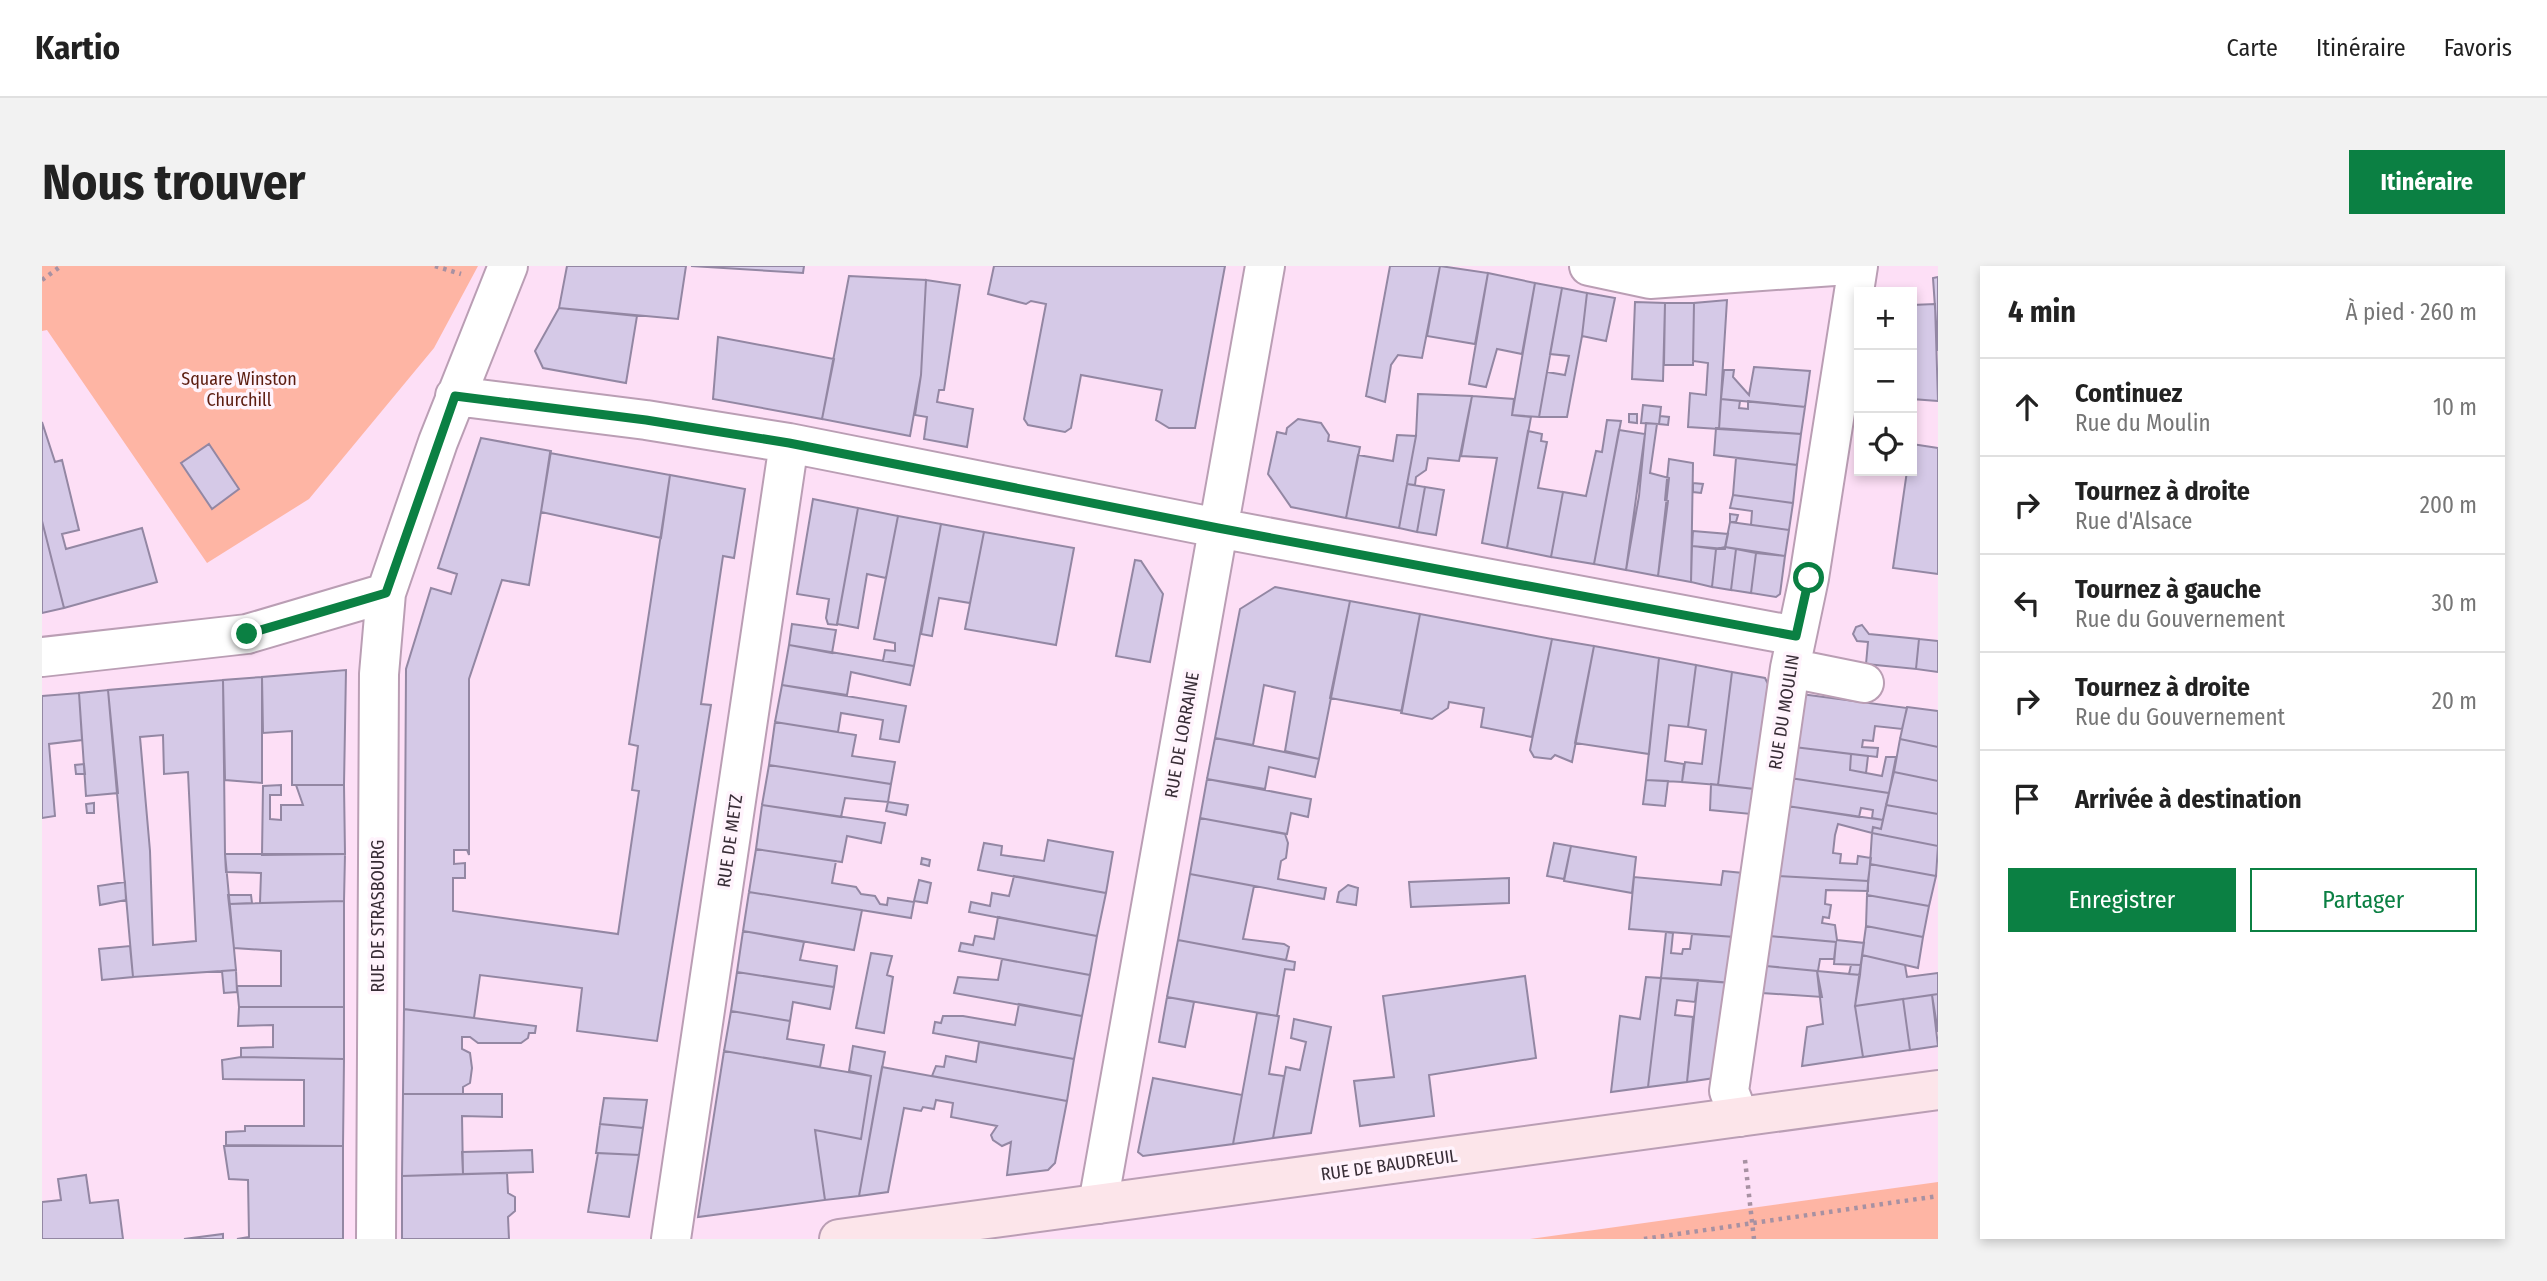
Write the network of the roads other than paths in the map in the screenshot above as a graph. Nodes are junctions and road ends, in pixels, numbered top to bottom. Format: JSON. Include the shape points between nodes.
{"nodes":[{"id":1,"x":508,"y":266,"type":"edge"},
{"id":2,"x":1265,"y":266,"type":"edge"},
{"id":3,"x":1589,"y":266,"type":"edge"},
{"id":4,"x":1833,"y":266,"type":"edge"},
{"id":5,"x":1858,"y":266,"type":"edge"},
{"id":6,"x":455,"y":396,"type":"junction"},
{"id":7,"x":789,"y":443,"type":"junction"},
{"id":8,"x":1218,"y":528,"type":"junction"},
{"id":9,"x":386,"y":593,"type":"junction"},
{"id":10,"x":1793,"y":652,"type":"junction"},
{"id":11,"x":42,"y":657,"type":"edge"},
{"id":12,"x":1864,"y":683,"type":"dead end"},
{"id":13,"x":1938,"y":1090,"type":"edge"},
{"id":14,"x":1739,"y":1117,"type":"junction"},
{"id":15,"x":1098,"y":1204,"type":"junction"},
{"id":16,"x":376,"y":1239,"type":"edge"},
{"id":17,"x":671,"y":1239,"type":"edge"},
{"id":18,"x":839,"y":1239,"type":"edge"}],
"edges":[{"from":1,"to":6,"type":"street","name":"RUE DE STRASBOURG"},
{"from":2,"to":8,"type":"street","name":"RUE DE LORRAINE"},
{"from":3,"to":4,"type":"street","via":[[1650,279]]},
{"from":5,"to":10,"type":"street","name":"RUE DU MOULIN"},
{"from":6,"to":7,"type":"street"},
{"from":6,"to":9,"type":"street","name":"RUE DE STRASBOURG"},
{"from":7,"to":8,"type":"street"},
{"from":7,"to":17,"type":"street","name":"RUE DE METZ"},
{"from":8,"to":10,"type":"street"},
{"from":8,"to":15,"type":"street","name":"RUE DE LORRAINE"},
{"from":9,"to":11,"type":"street","via":[[247,634]]},
{"from":9,"to":16,"type":"street","name":"RUE DE STRASBOURG","via":[[379,674]]},
{"from":10,"to":12,"type":"street"},
{"from":10,"to":14,"type":"street","name":"RUE DU MOULIN","via":[[1729,1091]]},
{"from":13,"to":14,"type":"main road","name":"RUE DE BAUDREUIL"},
{"from":14,"to":15,"type":"main road","name":"RUE DE BAUDREUIL"},
{"from":15,"to":18,"type":"main road","name":"RUE DE BAUDREUIL"}]}
